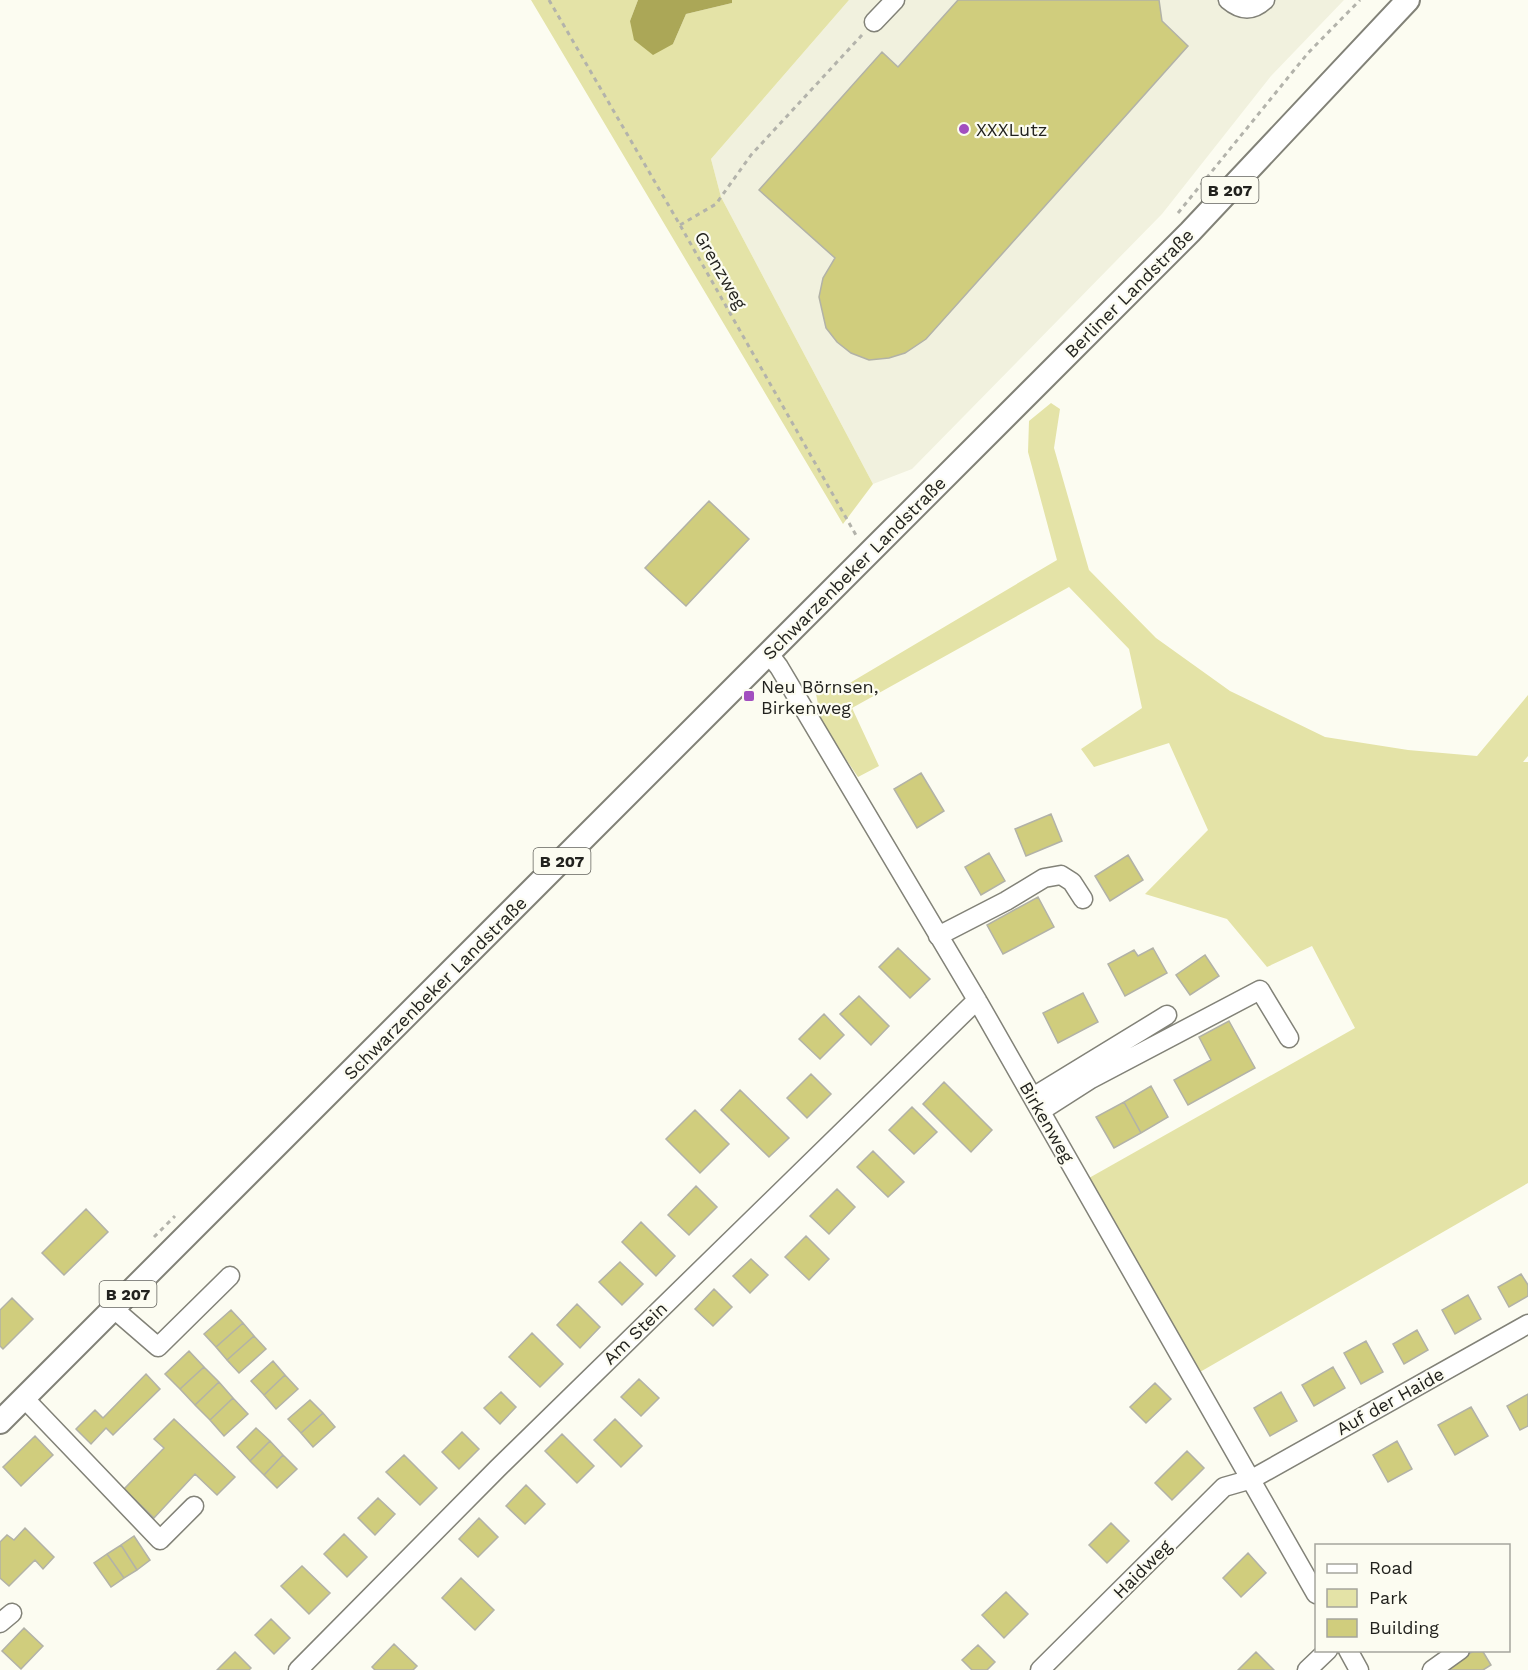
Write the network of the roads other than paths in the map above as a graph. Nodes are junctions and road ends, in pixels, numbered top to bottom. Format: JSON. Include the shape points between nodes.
{"nodes":[{"id":1,"x":895,"y":0,"type":"edge"},
{"id":2,"x":1228,"y":0,"type":"edge"},
{"id":3,"x":1264,"y":0,"type":"edge"},
{"id":4,"x":1408,"y":0,"type":"edge"},
{"id":5,"x":874,"y":22,"type":"road end"},
{"id":6,"x":1047,"y":376,"type":"joint"},
{"id":7,"x":769,"y":654,"type":"junction"},
{"id":8,"x":1083,"y":898,"type":"dead end"},
{"id":9,"x":938,"y":936,"type":"junction"},
{"id":10,"x":976,"y":1000,"type":"junction"},
{"id":11,"x":1167,"y":1015,"type":"dead end"},
{"id":12,"x":1288,"y":1038,"type":"dead end"},
{"id":13,"x":1037,"y":1104,"type":"junction"},
{"id":14,"x":230,"y":1276,"type":"dead end"},
{"id":15,"x":114,"y":1309,"type":"junction"},
{"id":16,"x":1528,"y":1324,"type":"edge"},
{"id":17,"x":24,"y":1398,"type":"junction"},
{"id":18,"x":0,"y":1422,"type":"edge"},
{"id":19,"x":1252,"y":1479,"type":"junction"},
{"id":20,"x":194,"y":1506,"type":"dead end"},
{"id":21,"x":1315,"y":1590,"type":"edge"},
{"id":22,"x":1326,"y":1652,"type":"edge"},
{"id":23,"x":1349,"y":1652,"type":"edge"},
{"id":24,"x":1457,"y":1652,"type":"edge"},
{"id":25,"x":298,"y":1670,"type":"edge"},
{"id":26,"x":1040,"y":1670,"type":"edge"},
{"id":27,"x":1307,"y":1670,"type":"edge"},
{"id":28,"x":1359,"y":1670,"type":"edge"},
{"id":29,"x":1432,"y":1670,"type":"edge"}],
"edges":[{"from":1,"to":5,"type":"street"},
{"from":2,"to":3,"type":"street","via":[[1248,10]]},
{"from":4,"to":6,"type":"main road","name":"Berliner Landstraße","number":"B 207","via":[[1190,232]]},
{"from":6,"to":7,"type":"main road","name":"Schwarzenbeker Landstraße","number":"B 207","via":[[858,549]]},
{"from":7,"to":9,"type":"street","name":"Birkenweg"},
{"from":7,"to":15,"type":"main road","name":"Schwarzenbeker Landstraße","number":"B 207"},
{"from":8,"to":9,"type":"street","via":[[1072,882],[1061,875],[1044,878]]},
{"from":9,"to":10,"type":"street","name":"Birkenweg"},
{"from":10,"to":13,"type":"street","name":"Birkenweg"},
{"from":10,"to":25,"type":"street","name":"Am Stein","via":[[498,1468]]},
{"from":11,"to":13,"type":"street"},
{"from":12,"to":13,"type":"street","via":[[1260,990]]},
{"from":13,"to":19,"type":"street","name":"Birkenweg"},
{"from":14,"to":15,"type":"street","via":[[158,1347]]},
{"from":15,"to":17,"type":"main road","name":"Schwarzenbeker Landstraße","number":"B 207"},
{"from":16,"to":19,"type":"street","name":"Auf der Haide"},
{"from":17,"to":18,"type":"main road","name":"Schwarzenbeker Landstraße","number":"B 207"},
{"from":17,"to":20,"type":"street","via":[[160,1540]]},
{"from":19,"to":21,"type":"street","name":"Birkenweg"},
{"from":19,"to":26,"type":"street","name":"Haidweg","via":[[1224,1487]]},
{"from":22,"to":27,"type":"street"},
{"from":23,"to":28,"type":"street"},
{"from":24,"to":29,"type":"street"}]}
